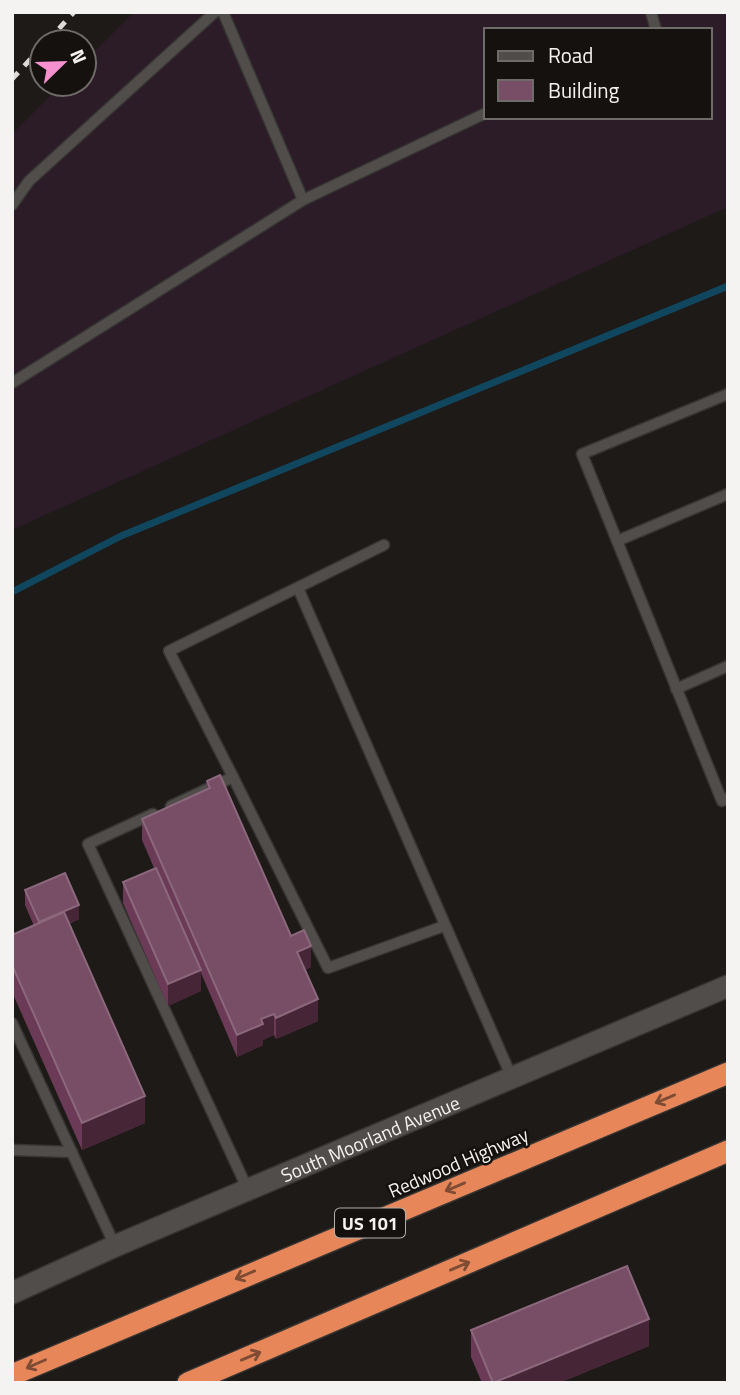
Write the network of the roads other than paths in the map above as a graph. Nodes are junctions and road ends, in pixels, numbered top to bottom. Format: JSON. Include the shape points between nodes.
{"nodes":[{"id":1,"x":215,"y":12,"type":"edge"},
{"id":2,"x":223,"y":12,"type":"edge"},
{"id":3,"x":484,"y":114,"type":"edge"},
{"id":4,"x":303,"y":200,"type":"junction"},
{"id":5,"x":12,"y":205,"type":"edge"},
{"id":6,"x":12,"y":383,"type":"edge"},
{"id":7,"x":728,"y":394,"type":"edge"},
{"id":8,"x":728,"y":494,"type":"edge"},
{"id":9,"x":617,"y":541,"type":"junction"},
{"id":10,"x":384,"y":545,"type":"dead end"},
{"id":11,"x":298,"y":588,"type":"junction"},
{"id":12,"x":728,"y":666,"type":"edge"},
{"id":13,"x":676,"y":689,"type":"junction"},
{"id":14,"x":233,"y":777,"type":"junction"},
{"id":15,"x":728,"y":798,"type":"edge"},
{"id":16,"x":444,"y":926,"type":"junction"},
{"id":17,"x":728,"y":986,"type":"edge"},
{"id":18,"x":12,"y":1023,"type":"edge"},
{"id":19,"x":728,"y":1073,"type":"edge"},
{"id":20,"x":512,"y":1078,"type":"junction"},
{"id":21,"x":12,"y":1150,"type":"edge"},
{"id":22,"x":728,"y":1151,"type":"edge"},
{"id":23,"x":72,"y":1153,"type":"junction"},
{"id":24,"x":248,"y":1190,"type":"junction"},
{"id":25,"x":115,"y":1247,"type":"junction"},
{"id":26,"x":12,"y":1293,"type":"edge"},
{"id":27,"x":12,"y":1375,"type":"edge"},
{"id":28,"x":188,"y":1383,"type":"edge"}],
"edges":[{"from":1,"to":5,"type":"lane","via":[[29,181]]},
{"from":2,"to":4,"type":"lane"},
{"from":3,"to":4,"type":"lane"},
{"from":4,"to":6,"type":"lane"},
{"from":7,"to":9,"type":"lane","via":[[582,454]]},
{"from":8,"to":9,"type":"lane"},
{"from":9,"to":13,"type":"lane"},
{"from":10,"to":11,"type":"lane"},
{"from":11,"to":14,"type":"lane","via":[[169,651]]},
{"from":11,"to":16,"type":"lane"},
{"from":12,"to":13,"type":"lane"},
{"from":13,"to":15,"type":"lane","via":[[722,801]]},
{"from":14,"to":16,"type":"lane","via":[[328,968]]},
{"from":14,"to":24,"type":"lane","via":[[88,844]]},
{"from":16,"to":20,"type":"lane"},
{"from":17,"to":20,"type":"street","name":"South Moorland Avenue"},
{"from":18,"to":23,"type":"lane"},
{"from":19,"to":27,"type":"highway","name":"Redwood Highway","number":"US 101","one_way":true},
{"from":20,"to":24,"type":"street","name":"South Moorland Avenue"},
{"from":21,"to":23,"type":"lane"},
{"from":28,"to":22,"type":"highway","one_way":true},
{"from":23,"to":25,"type":"lane"},
{"from":24,"to":25,"type":"street","name":"South Moorland Avenue"},
{"from":25,"to":26,"type":"street","name":"South Moorland Avenue"}]}
